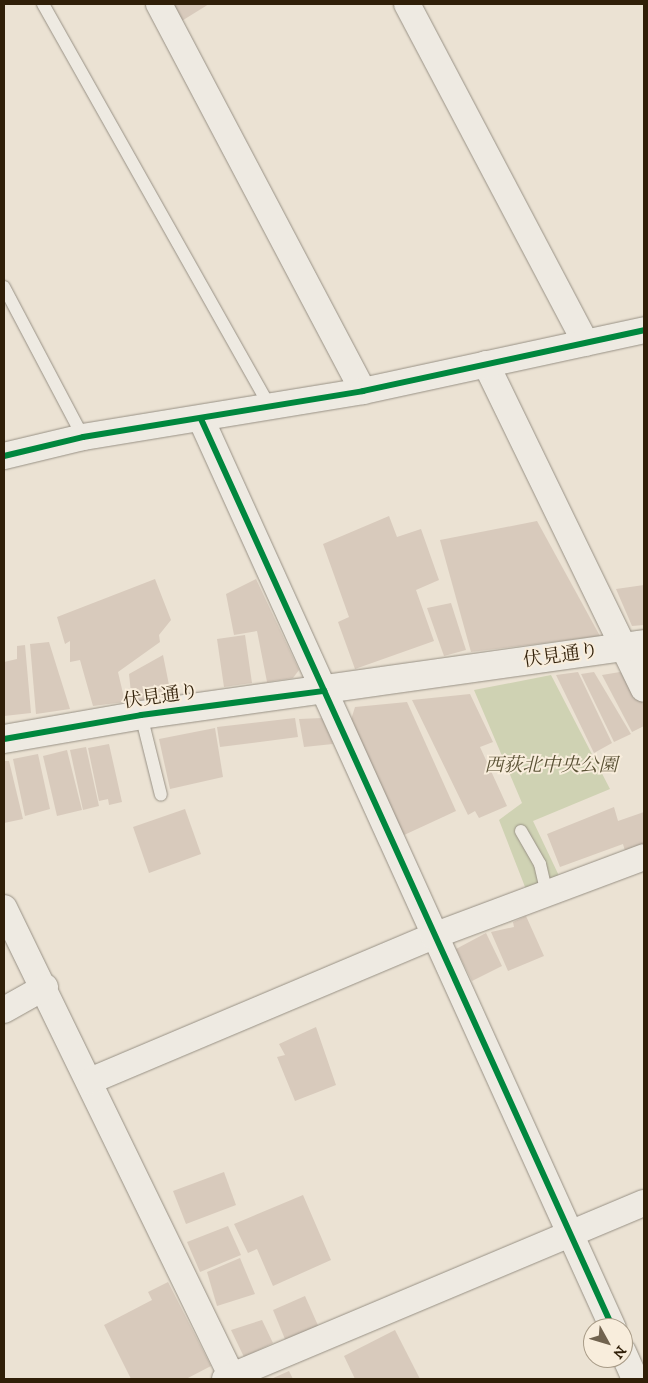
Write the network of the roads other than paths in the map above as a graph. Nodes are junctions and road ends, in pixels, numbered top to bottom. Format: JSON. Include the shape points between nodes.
{"nodes":[{"id":1,"x":44,"y":4,"type":"edge"},
{"id":2,"x":159,"y":4,"type":"edge"},
{"id":3,"x":407,"y":4,"type":"edge"},
{"id":4,"x":4,"y":287,"type":"edge"},
{"id":5,"x":644,"y":330,"type":"edge"},
{"id":6,"x":586,"y":343,"type":"junction"},
{"id":7,"x":486,"y":364,"type":"junction"},
{"id":8,"x":362,"y":391,"type":"junction"},
{"id":9,"x":269,"y":405,"type":"junction"},
{"id":10,"x":201,"y":419,"type":"junction"},
{"id":11,"x":84,"y":437,"type":"junction"},
{"id":12,"x":4,"y":456,"type":"edge"},
{"id":13,"x":633,"y":646,"type":"edge"},
{"id":14,"x":644,"y":689,"type":"edge"},
{"id":15,"x":324,"y":691,"type":"junction"},
{"id":16,"x":141,"y":715,"type":"junction"},
{"id":17,"x":4,"y":739,"type":"edge"},
{"id":18,"x":161,"y":795,"type":"dead end"},
{"id":19,"x":521,"y":831,"type":"dead end"},
{"id":20,"x":644,"y":857,"type":"edge"},
{"id":21,"x":547,"y":895,"type":"junction"},
{"id":22,"x":4,"y":908,"type":"edge"},
{"id":23,"x":433,"y":936,"type":"junction"},
{"id":24,"x":45,"y":987,"type":"junction"},
{"id":25,"x":4,"y":1010,"type":"edge"},
{"id":26,"x":90,"y":1081,"type":"junction"},
{"id":27,"x":644,"y":1203,"type":"edge"},
{"id":28,"x":571,"y":1232,"type":"junction"},
{"id":29,"x":609,"y":1318,"type":"edge"},
{"id":30,"x":230,"y":1378,"type":"edge"}],
"edges":[{"from":1,"to":9,"type":"lane"},
{"from":2,"to":8,"type":"street"},
{"from":3,"to":6,"type":"street"},
{"from":4,"to":11,"type":"lane"},
{"from":5,"to":6,"type":"street"},
{"from":6,"to":7,"type":"street"},
{"from":7,"to":8,"type":"street"},
{"from":7,"to":13,"type":"street"},
{"from":8,"to":9,"type":"street"},
{"from":9,"to":10,"type":"street"},
{"from":10,"to":11,"type":"street"},
{"from":10,"to":15,"type":"street"},
{"from":11,"to":12,"type":"street"},
{"from":13,"to":14,"type":"street"},
{"from":13,"to":15,"type":"street","name":"伏見通り"},
{"from":15,"to":16,"type":"street","name":"伏見通り"},
{"from":15,"to":23,"type":"street"},
{"from":16,"to":17,"type":"street","name":"伏見通り"},
{"from":16,"to":18,"type":"lane"},
{"from":19,"to":21,"type":"lane","via":[[540,864]]},
{"from":20,"to":21,"type":"street"},
{"from":21,"to":23,"type":"street"},
{"from":22,"to":24,"type":"street"},
{"from":23,"to":26,"type":"street"},
{"from":23,"to":28,"type":"street"},
{"from":24,"to":25,"type":"street"},
{"from":24,"to":26,"type":"street"},
{"from":26,"to":30,"type":"street"},
{"from":27,"to":28,"type":"street"},
{"from":28,"to":29,"type":"street"},
{"from":28,"to":30,"type":"street"}]}
